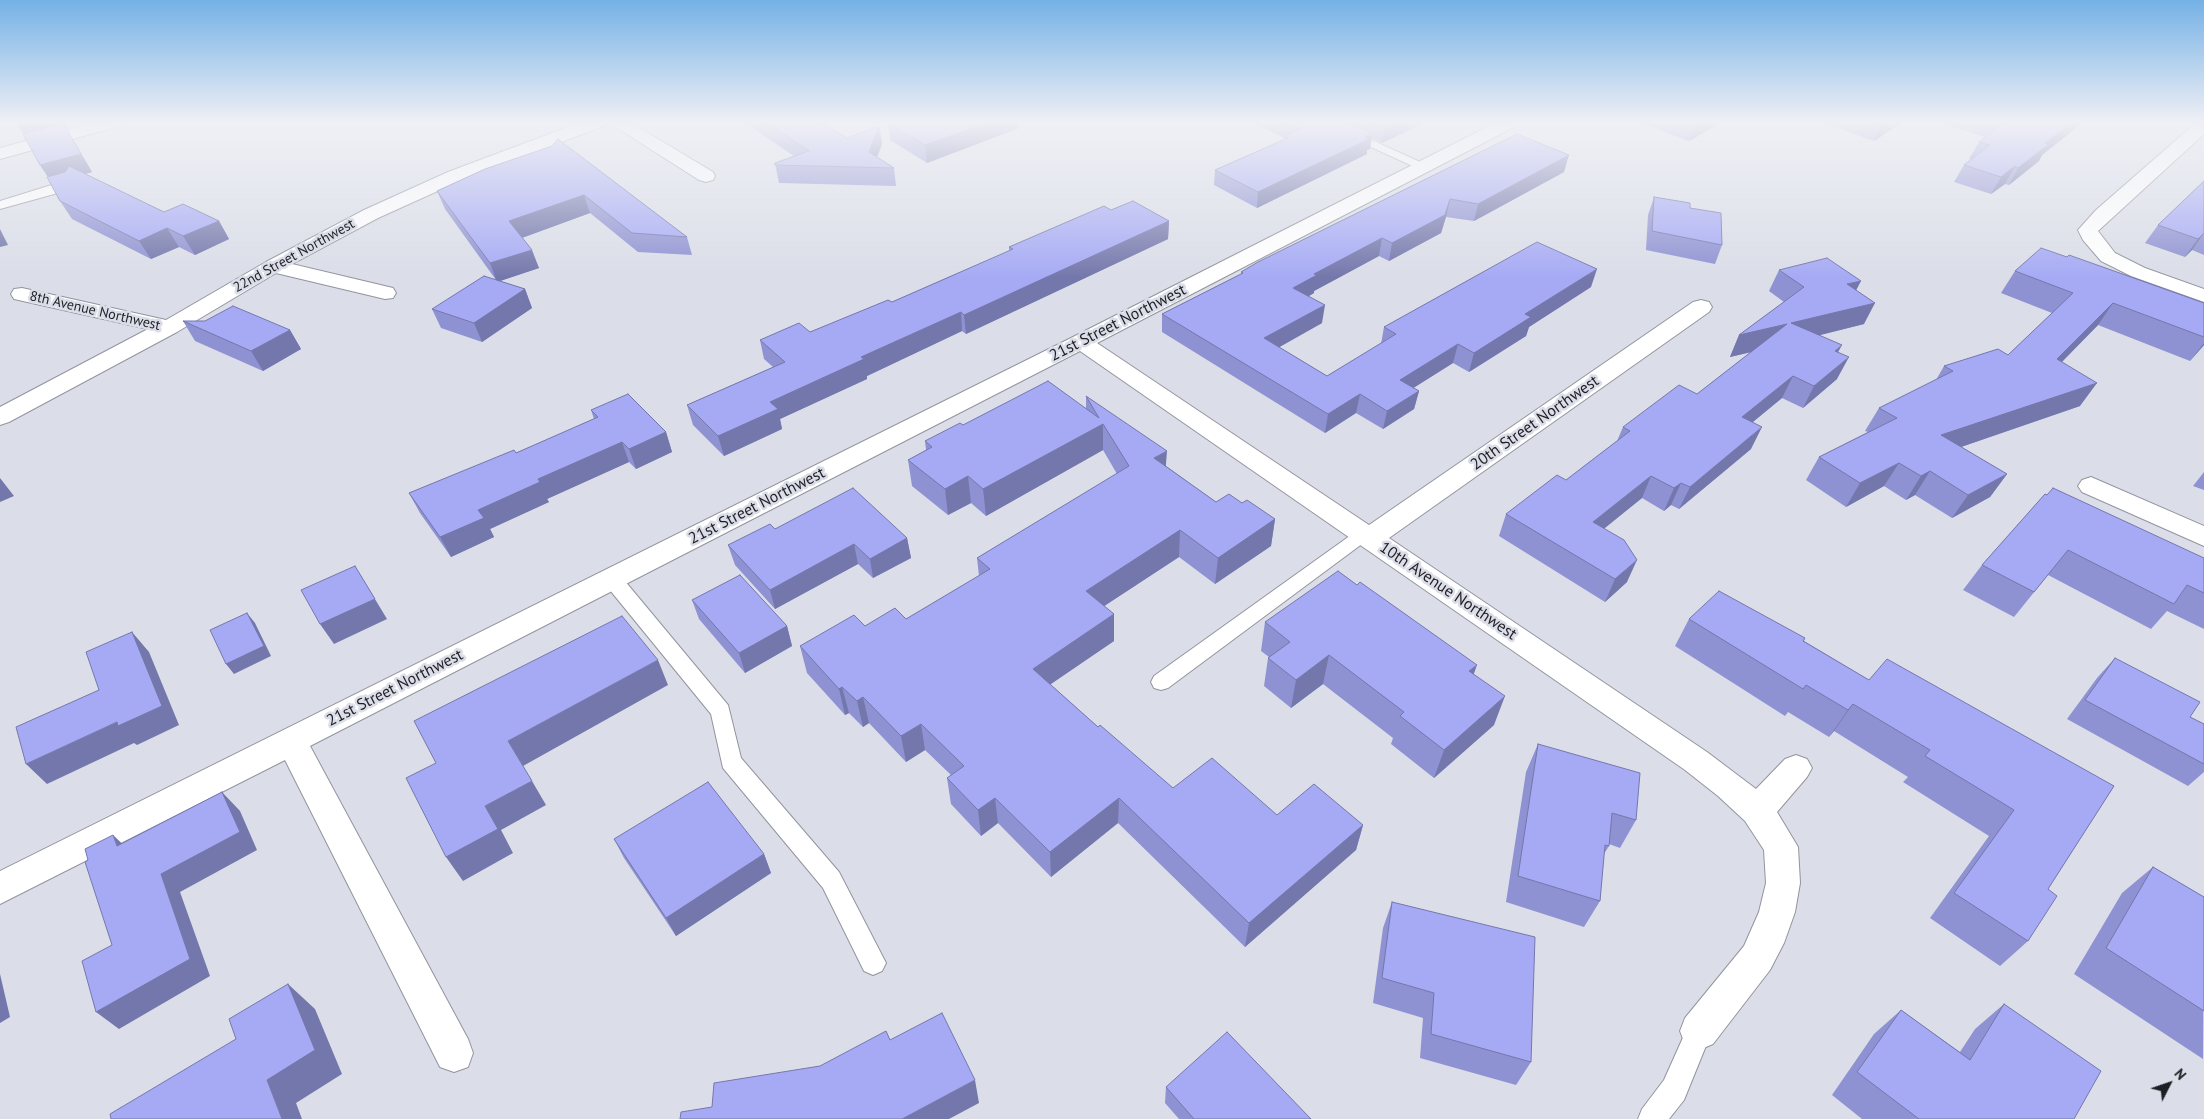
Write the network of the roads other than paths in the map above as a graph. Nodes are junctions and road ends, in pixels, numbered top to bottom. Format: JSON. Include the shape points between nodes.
{"nodes":[{"id":1,"x":466,"y":173,"type":"edge"},
{"id":2,"x":701,"y":173,"type":"edge"},
{"id":3,"x":1409,"y":173,"type":"edge"},
{"id":4,"x":2150,"y":173,"type":"edge"},
{"id":5,"x":706,"y":176,"type":"dead end"},
{"id":6,"x":74,"y":182,"type":"edge"},
{"id":7,"x":0,"y":205,"type":"edge"},
{"id":8,"x":273,"y":266,"type":"junction"},
{"id":9,"x":385,"y":293,"type":"dead end"},
{"id":10,"x":22,"y":294,"type":"dead end"},
{"id":11,"x":2204,"y":296,"type":"edge"},
{"id":12,"x":1701,"y":307,"type":"dead end"},
{"id":13,"x":169,"y":327,"type":"junction"},
{"id":14,"x":1081,"y":342,"type":"junction"},
{"id":15,"x":0,"y":417,"type":"edge"},
{"id":16,"x":2091,"y":486,"type":"dead end"},
{"id":17,"x":1367,"y":536,"type":"junction"},
{"id":18,"x":2204,"y":537,"type":"edge"},
{"id":19,"x":612,"y":579,"type":"junction"},
{"id":20,"x":1161,"y":682,"type":"dead end"},
{"id":21,"x":291,"y":741,"type":"junction"},
{"id":22,"x":1796,"y":768,"type":"dead end"},
{"id":23,"x":1757,"y":811,"type":"junction"},
{"id":24,"x":0,"y":888,"type":"edge"},
{"id":25,"x":873,"y":963,"type":"dead end"},
{"id":26,"x":1699,"y":1031,"type":"joint"},
{"id":27,"x":454,"y":1053,"type":"dead end"},
{"id":28,"x":1652,"y":1119,"type":"edge"}],
"edges":[{"from":1,"to":8,"type":"street","name":"22nd Street Northwest","via":[[408,196]]},
{"from":2,"to":5,"type":"street"},
{"from":3,"to":14,"type":"street","name":"21st Street Northwest"},
{"from":4,"to":11,"type":"street","via":[[2088,230],[2090,236],[2108,257],[2138,272]]},
{"from":6,"to":7,"type":"lane"},
{"from":8,"to":9,"type":"street"},
{"from":8,"to":13,"type":"street","name":"22nd Street Northwest"},
{"from":10,"to":13,"type":"street","name":"8th Avenue Northwest"},
{"from":12,"to":17,"type":"street","name":"20th Street Northwest"},
{"from":13,"to":15,"type":"street","name":"22nd Street Northwest"},
{"from":14,"to":17,"type":"street","name":"10th Avenue Northwest"},
{"from":14,"to":19,"type":"street","name":"21st Street Northwest"},
{"from":16,"to":18,"type":"street"},
{"from":17,"to":20,"type":"lane"},
{"from":17,"to":23,"type":"street","name":"10th Avenue Northwest","via":[[1696,761]]},
{"from":19,"to":21,"type":"street","name":"21st Street Northwest"},
{"from":19,"to":25,"type":"lane","via":[[721,711],[731,762],[831,880]]},
{"from":21,"to":24,"type":"street","name":"21st Street Northwest"},
{"from":21,"to":27,"type":"street"},
{"from":22,"to":23,"type":"street"},
{"from":23,"to":26,"type":"street","name":"10th Avenue Northwest","via":[[1781,847],[1783,883],[1779,905],[1766,943]]},
{"from":26,"to":28,"type":"lane","via":[[1674,1090]]}]}
